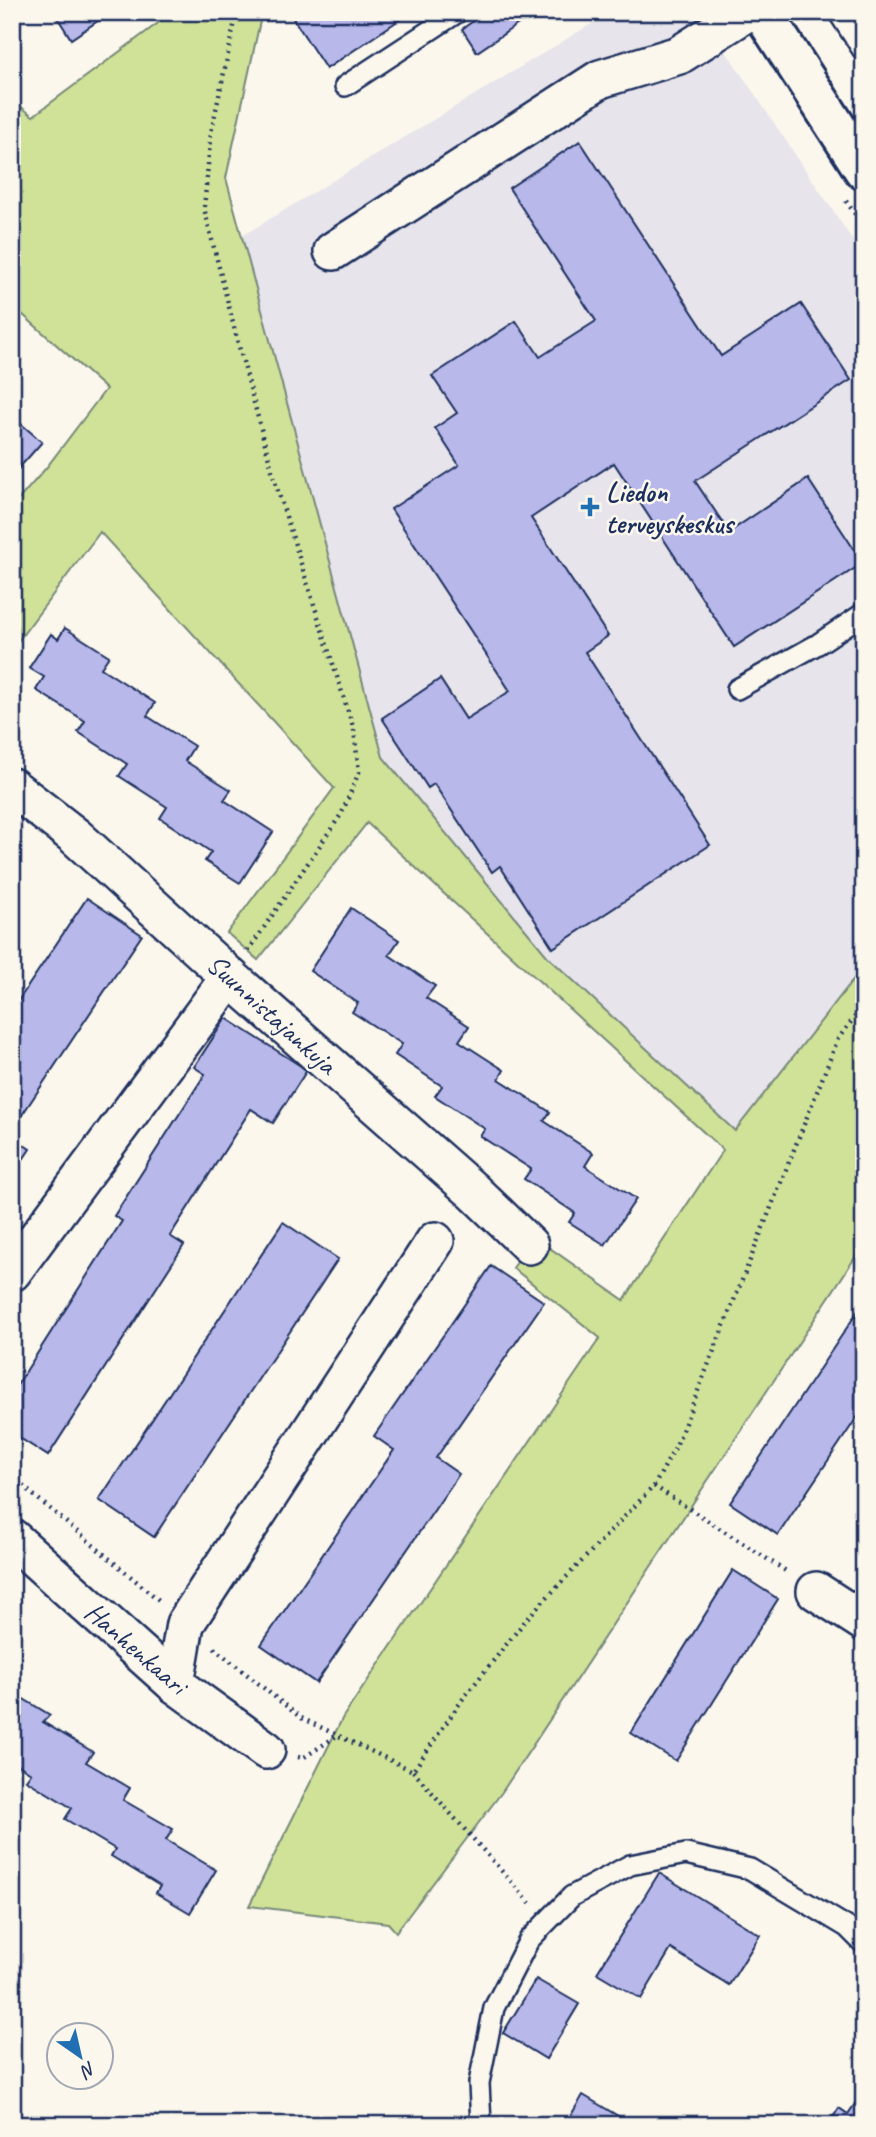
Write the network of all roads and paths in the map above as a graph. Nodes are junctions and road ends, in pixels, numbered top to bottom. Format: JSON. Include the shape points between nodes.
{"nodes":[{"id":1,"x":237,"y":12,"type":"edge"},
{"id":2,"x":458,"y":12,"type":"edge"},
{"id":3,"x":747,"y":12,"type":"edge"},
{"id":4,"x":762,"y":12,"type":"edge"},
{"id":5,"x":838,"y":12,"type":"edge"},
{"id":6,"x":864,"y":52,"type":"edge"},
{"id":7,"x":345,"y":86,"type":"dead end"},
{"id":8,"x":864,"y":170,"type":"edge"},
{"id":9,"x":333,"y":251,"type":"dead end"},
{"id":10,"x":864,"y":613,"type":"edge"},
{"id":11,"x":737,"y":689,"type":"dead end"},
{"id":12,"x":12,"y":787,"type":"edge"},
{"id":13,"x":230,"y":977,"type":"junction"},
{"id":14,"x":864,"y":1005,"type":"edge"},
{"id":15,"x":435,"y":1241,"type":"dead end"},
{"id":16,"x":529,"y":1245,"type":"dead end"},
{"id":17,"x":12,"y":1272,"type":"edge"},
{"id":18,"x":12,"y":1477,"type":"edge"},
{"id":19,"x":654,"y":1486,"type":"junction"},
{"id":20,"x":12,"y":1538,"type":"edge"},
{"id":21,"x":816,"y":1591,"type":"joint"},
{"id":22,"x":864,"y":1622,"type":"edge"},
{"id":23,"x":185,"y":1624,"type":"junction"},
{"id":24,"x":175,"y":1684,"type":"junction"},
{"id":25,"x":339,"y":1735,"type":"junction"},
{"id":26,"x":266,"y":1750,"type":"joint"},
{"id":27,"x":414,"y":1771,"type":"junction"},
{"id":28,"x":547,"y":1922,"type":"junction"},
{"id":29,"x":864,"y":1944,"type":"edge"},
{"id":30,"x":481,"y":2125,"type":"edge"}],
"edges":[{"from":1,"to":13,"type":"path","via":[[211,133],[204,208],[276,485],[354,730],[359,772],[342,813]]},
{"from":2,"to":7,"type":"lane"},
{"from":3,"to":9,"type":"street","via":[[679,55],[600,79]]},
{"from":4,"to":8,"type":"street"},
{"from":5,"to":6,"type":"lane"},
{"from":10,"to":11,"type":"lane"},
{"from":12,"to":13,"type":"street","name":"Suunnistajankuja","via":[[75,836]]},
{"from":13,"to":16,"type":"street","name":"Suunnistajankuja"},
{"from":13,"to":17,"type":"street"},
{"from":14,"to":19,"type":"path","via":[[838,1039],[676,1446]]},
{"from":15,"to":23,"type":"street"},
{"from":18,"to":23,"type":"path"},
{"from":19,"to":21,"type":"path"},
{"from":19,"to":27,"type":"path","via":[[528,1616]]},
{"from":20,"to":24,"type":"street","name":"Hanhenkaari"},
{"from":21,"to":22,"type":"street"},
{"from":23,"to":24,"type":"street"},
{"from":23,"to":25,"type":"path","via":[[301,1718]]},
{"from":24,"to":26,"type":"street","name":"Hanhenkaari"},
{"from":25,"to":26,"type":"path","via":[[303,1758]]},
{"from":25,"to":27,"type":"path"},
{"from":27,"to":28,"type":"path"},
{"from":28,"to":29,"type":"lane","via":[[572,1896],[630,1865],[686,1854],[750,1869],[847,1927]]},
{"from":28,"to":30,"type":"lane","via":[[529,1940],[494,2008],[479,2083]]}]}
